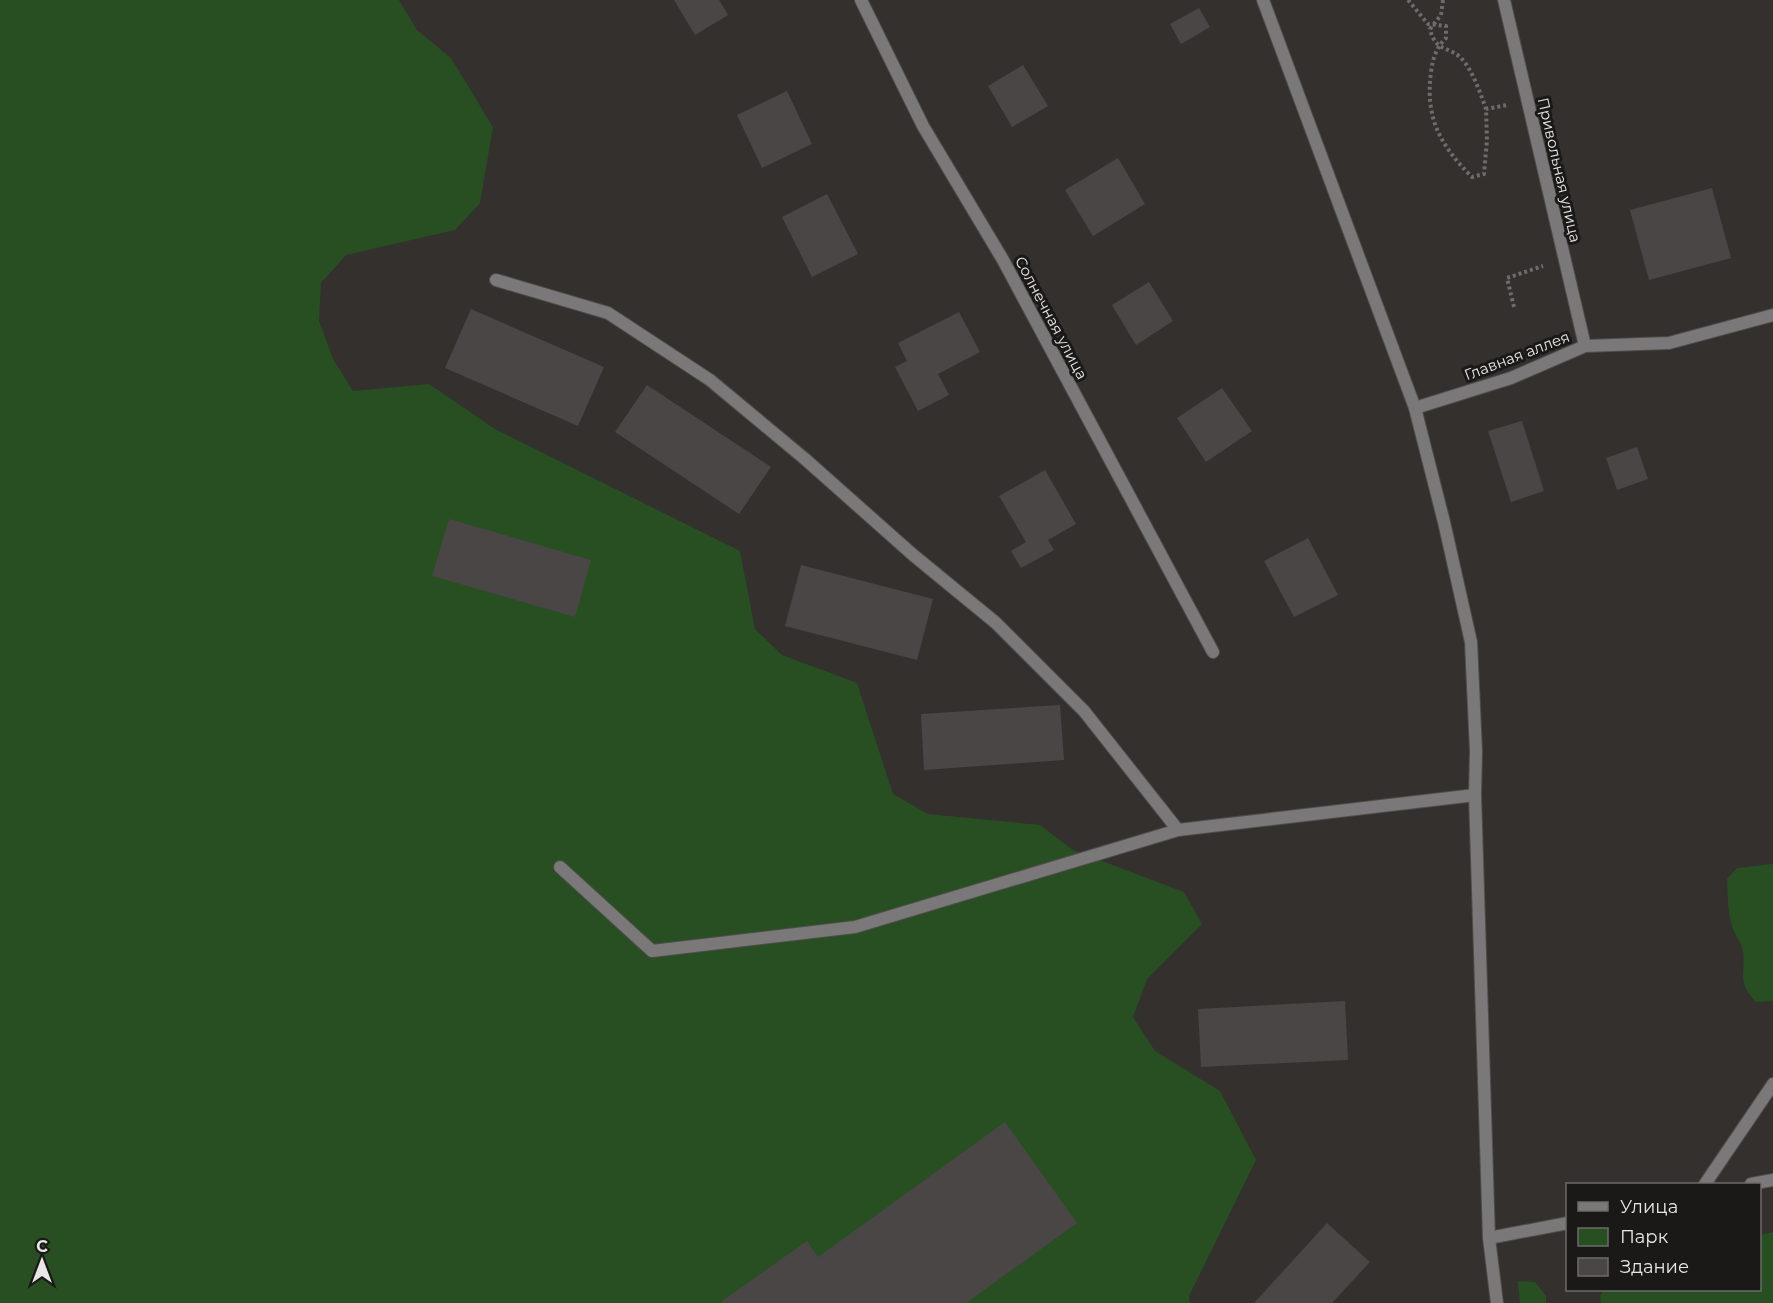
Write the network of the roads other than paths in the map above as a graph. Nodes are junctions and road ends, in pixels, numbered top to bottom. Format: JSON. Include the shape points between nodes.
{"nodes":[{"id":1,"x":861,"y":0,"type":"edge"},
{"id":2,"x":1263,"y":0,"type":"edge"},
{"id":3,"x":1504,"y":0,"type":"edge"},
{"id":4,"x":496,"y":280,"type":"dead end"},
{"id":5,"x":1773,"y":315,"type":"edge"},
{"id":6,"x":1585,"y":346,"type":"junction"},
{"id":7,"x":1415,"y":408,"type":"junction"},
{"id":8,"x":1213,"y":652,"type":"dead end"},
{"id":9,"x":1475,"y":795,"type":"junction"},
{"id":10,"x":1178,"y":830,"type":"junction"},
{"id":11,"x":560,"y":867,"type":"dead end"},
{"id":12,"x":1773,"y":1084,"type":"edge"},
{"id":13,"x":1706,"y":1183,"type":"edge"},
{"id":14,"x":1566,"y":1223,"type":"edge"},
{"id":15,"x":1489,"y":1238,"type":"junction"},
{"id":16,"x":1497,"y":1303,"type":"edge"}],
"edges":[{"from":1,"to":8,"type":"street","name":"Солнечная улица","via":[[923,126],[1003,260]]},
{"from":2,"to":7,"type":"street"},
{"from":3,"to":6,"type":"street","name":"Привольная улица"},
{"from":4,"to":10,"type":"street","via":[[608,313],[710,380],[996,623],[1084,711]]},
{"from":5,"to":6,"type":"street","name":"Главная аллея","via":[[1669,342]]},
{"from":6,"to":7,"type":"street","name":"Главная аллея","via":[[1511,378]]},
{"from":7,"to":9,"type":"street","via":[[1471,642]]},
{"from":9,"to":10,"type":"street"},
{"from":9,"to":15,"type":"street"},
{"from":10,"to":11,"type":"street","via":[[855,927],[652,951]]},
{"from":12,"to":13,"type":"street"},
{"from":14,"to":15,"type":"street"},
{"from":15,"to":16,"type":"street"}]}
